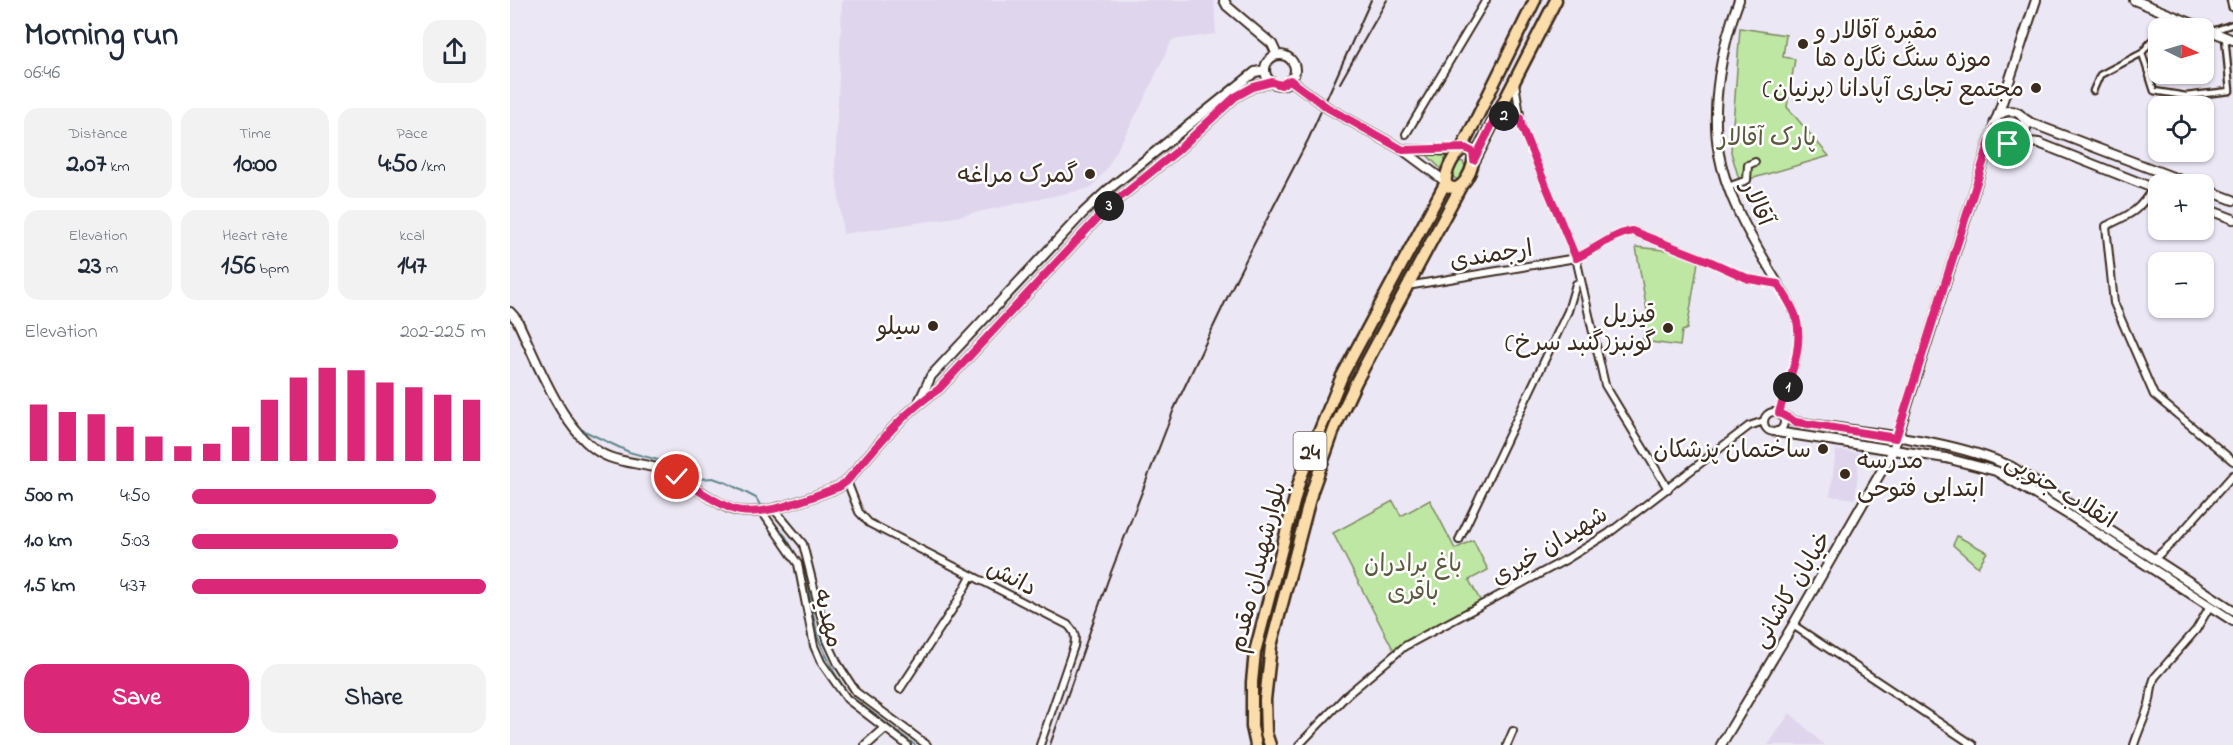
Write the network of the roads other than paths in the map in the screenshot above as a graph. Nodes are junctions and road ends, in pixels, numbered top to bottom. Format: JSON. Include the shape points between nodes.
{"nodes":[{"id":1,"x":1224,"y":0,"type":"edge"},
{"id":2,"x":1486,"y":0,"type":"edge"},
{"id":3,"x":1535,"y":0,"type":"edge"},
{"id":4,"x":1556,"y":0,"type":"edge"},
{"id":5,"x":1739,"y":0,"type":"edge"},
{"id":6,"x":2036,"y":0,"type":"edge"},
{"id":7,"x":2134,"y":0,"type":"edge"},
{"id":8,"x":2230,"y":0,"type":"edge"},
{"id":9,"x":2232,"y":8,"type":"edge"},
{"id":10,"x":2180,"y":18,"type":"edge"},
{"id":11,"x":2233,"y":24,"type":"edge"},
{"id":12,"x":2214,"y":30,"type":"edge"},
{"id":13,"x":2214,"y":32,"type":"edge"},
{"id":14,"x":2229,"y":38,"type":"edge"},
{"id":15,"x":2148,"y":45,"type":"edge"},
{"id":16,"x":2142,"y":53,"type":"junction"},
{"id":17,"x":1277,"y":55,"type":"junction"},
{"id":18,"x":1265,"y":70,"type":"junction"},
{"id":19,"x":1515,"y":79,"type":"junction"},
{"id":20,"x":1290,"y":80,"type":"junction"},
{"id":21,"x":1272,"y":82,"type":"junction"},
{"id":22,"x":2093,"y":91,"type":"dead end"},
{"id":23,"x":2231,"y":91,"type":"edge"},
{"id":24,"x":1213,"y":111,"type":"junction"},
{"id":25,"x":1496,"y":117,"type":"junction"},
{"id":26,"x":2022,"y":117,"type":"junction"},
{"id":27,"x":1520,"y":118,"type":"junction"},
{"id":28,"x":1997,"y":118,"type":"junction"},
{"id":29,"x":1994,"y":128,"type":"junction"},
{"id":30,"x":1406,"y":134,"type":"dead end"},
{"id":31,"x":2019,"y":141,"type":"junction"},
{"id":32,"x":1403,"y":150,"type":"junction"},
{"id":33,"x":1461,"y":150,"type":"junction"},
{"id":34,"x":1474,"y":160,"type":"junction"},
{"id":35,"x":1755,"y":162,"type":"dead end"},
{"id":36,"x":2159,"y":172,"type":"joint"},
{"id":37,"x":2164,"y":174,"type":"edge"},
{"id":38,"x":1446,"y":182,"type":"junction"},
{"id":39,"x":1461,"y":186,"type":"junction"},
{"id":40,"x":2148,"y":186,"type":"edge"},
{"id":41,"x":1728,"y":187,"type":"junction"},
{"id":42,"x":1109,"y":189,"type":"junction"},
{"id":43,"x":2214,"y":193,"type":"edge"},
{"id":44,"x":2148,"y":198,"type":"edge"},
{"id":45,"x":2233,"y":200,"type":"edge"},
{"id":46,"x":1116,"y":201,"type":"junction"},
{"id":47,"x":2214,"y":212,"type":"edge"},
{"id":48,"x":2233,"y":219,"type":"edge"},
{"id":49,"x":1576,"y":258,"type":"junction"},
{"id":50,"x":1767,"y":264,"type":"joint"},
{"id":51,"x":1410,"y":282,"type":"junction"},
{"id":52,"x":1576,"y":284,"type":"dead end"},
{"id":53,"x":1778,"y":284,"type":"junction"},
{"id":54,"x":510,"y":312,"type":"edge"},
{"id":55,"x":920,"y":402,"type":"junction"},
{"id":56,"x":1780,"y":414,"type":"junction"},
{"id":57,"x":1764,"y":421,"type":"junction"},
{"id":58,"x":1777,"y":432,"type":"junction"},
{"id":59,"x":1896,"y":438,"type":"junction"},
{"id":60,"x":1949,"y":446,"type":"junction"},
{"id":61,"x":1893,"y":451,"type":"junction"},
{"id":62,"x":1946,"y":458,"type":"junction"},
{"id":63,"x":2233,"y":461,"type":"edge"},
{"id":64,"x":2233,"y":475,"type":"edge"},
{"id":65,"x":847,"y":481,"type":"junction"},
{"id":66,"x":1668,"y":489,"type":"junction"},
{"id":67,"x":774,"y":509,"type":"junction"},
{"id":68,"x":762,"y":510,"type":"junction"},
{"id":69,"x":2089,"y":516,"type":"junction"},
{"id":70,"x":2083,"y":525,"type":"junction"},
{"id":71,"x":1459,"y":540,"type":"dead end"},
{"id":72,"x":2154,"y":559,"type":"junction"},
{"id":73,"x":971,"y":576,"type":"junction"},
{"id":74,"x":2210,"y":606,"type":"junction"},
{"id":75,"x":2233,"y":610,"type":"edge"},
{"id":76,"x":2233,"y":621,"type":"edge"},
{"id":77,"x":1793,"y":625,"type":"junction"},
{"id":78,"x":900,"y":689,"type":"dead end"},
{"id":79,"x":892,"y":719,"type":"junction"},
{"id":80,"x":884,"y":729,"type":"junction"},
{"id":81,"x":1513,"y":731,"type":"dead end"},
{"id":82,"x":866,"y":745,"type":"edge"},
{"id":83,"x":907,"y":745,"type":"edge"},
{"id":84,"x":927,"y":745,"type":"edge"},
{"id":85,"x":1040,"y":745,"type":"edge"},
{"id":86,"x":1256,"y":745,"type":"edge"},
{"id":87,"x":1270,"y":745,"type":"edge"},
{"id":88,"x":1299,"y":745,"type":"edge"},
{"id":89,"x":1507,"y":745,"type":"edge"},
{"id":90,"x":1721,"y":745,"type":"edge"},
{"id":91,"x":1973,"y":745,"type":"edge"},
{"id":92,"x":2134,"y":745,"type":"edge"}],
"edges":[{"from":1,"to":17,"type":"street","via":[[1272,44]]},
{"from":2,"to":30,"type":"street"},
{"from":3,"to":33,"type":"main road","number":"24"},
{"from":4,"to":19,"type":"main road","number":"24"},
{"from":5,"to":41,"type":"street","name":"آقالار","via":[[1720,78],[1715,123]]},
{"from":6,"to":28,"type":"street"},
{"from":7,"to":10,"type":"street"},
{"from":8,"to":9,"type":"street"},
{"from":11,"to":12,"type":"street"},
{"from":13,"to":14,"type":"street"},
{"from":14,"to":23,"type":"street"},
{"from":15,"to":16,"type":"street"},
{"from":16,"to":22,"type":"street","via":[[2100,75]]},
{"from":16,"to":23,"type":"street","via":[[2154,91],[2186,96]]},
{"from":17,"to":18,"type":"street","via":[[1267,61]]},
{"from":17,"to":20,"type":"street","via":[[1286,56],[1293,63],[1295,73]]},
{"from":18,"to":21,"type":"street"},
{"from":18,"to":24,"type":"street","via":[[1255,72]]},
{"from":19,"to":25,"type":"main road","number":"24"},
{"from":19,"to":27,"type":"street"},
{"from":20,"to":21,"type":"street","via":[[1281,85]]},
{"from":20,"to":32,"type":"street","bridge":true,"via":[[1328,108]]},
{"from":21,"to":24,"type":"street","via":[[1253,87]]},
{"from":24,"to":42,"type":"street"},
{"from":24,"to":46,"type":"street","via":[[1176,152]]},
{"from":25,"to":27,"type":"street"},
{"from":25,"to":34,"type":"main road","number":"24"},
{"from":26,"to":28,"type":"street","via":[[2007,111]]},
{"from":26,"to":31,"type":"street","via":[[2026,127]]},
{"from":26,"to":36,"type":"street"},
{"from":27,"to":49,"type":"street"},
{"from":28,"to":29,"type":"street"},
{"from":29,"to":31,"type":"street","via":[[1996,136],[2004,142]]},
{"from":29,"to":59,"type":"street"},
{"from":31,"to":40,"type":"street","via":[[2039,143]]},
{"from":32,"to":33,"type":"street"},
{"from":32,"to":38,"type":"street"},
{"from":33,"to":34,"type":"main road","via":[[1471,150]]},
{"from":33,"to":38,"type":"main road","number":"24"},
{"from":34,"to":39,"type":"main road","number":"24"},
{"from":35,"to":41,"type":"street","via":[[1748,165],[1747,180]]},
{"from":36,"to":37,"type":"street"},
{"from":38,"to":39,"type":"main road","via":[[1453,189]]},
{"from":38,"to":86,"type":"main road","name":"بلوارشهیدان مقدم","number":"24","via":[[1342,376],[1300,479],[1255,652],[1252,727]]},
{"from":39,"to":51,"type":"main road","name":"بلوارشهیدان مقدم","number":"24"},
{"from":41,"to":50,"type":"street","name":"آقالار"},
{"from":42,"to":46,"type":"street"},
{"from":42,"to":55,"type":"street","via":[[931,376]]},
{"from":43,"to":45,"type":"street"},
{"from":44,"to":63,"type":"street","via":[[2137,210],[2106,226],[2114,303],[2154,395]]},
{"from":46,"to":55,"type":"street","via":[[939,389]]},
{"from":47,"to":48,"type":"street"},
{"from":49,"to":51,"type":"street","name":"ارجمندی","via":[[1413,285]]},
{"from":49,"to":53,"type":"street","name":"ارجمندی","via":[[1632,231],[1749,279]]},
{"from":49,"to":66,"type":"street","via":[[1605,385]]},
{"from":50,"to":53,"type":"street","name":"آقالار"},
{"from":51,"to":87,"type":"main road","name":"بلوارشهیدان مقدم","number":"24","via":[[1336,425],[1312,491],[1271,646],[1265,700]]},
{"from":52,"to":71,"type":"street","via":[[1568,311]]},
{"from":53,"to":56,"type":"street","name":"آقالار","via":[[1796,319],[1798,334],[1794,367]]},
{"from":54,"to":68,"type":"street","via":[[565,418],[597,452],[668,472],[730,508]]},
{"from":55,"to":65,"type":"street"},
{"from":56,"to":57,"type":"street","via":[[1769,413]]},
{"from":56,"to":58,"type":"street","via":[[1784,424]]},
{"from":56,"to":59,"type":"street","name":"انقلاب جنوبی","via":[[1796,422]]},
{"from":57,"to":58,"type":"street","via":[[1768,430]]},
{"from":57,"to":66,"type":"street","name":"شهیدان خیری","via":[[1749,426]]},
{"from":58,"to":61,"type":"street","name":"انقلاب جنوبی"},
{"from":59,"to":60,"type":"street","name":"انقلاب جنوبی"},
{"from":59,"to":61,"type":"street","name":"خیابان کاشانی"},
{"from":60,"to":62,"type":"street","via":[[1944,450]]},
{"from":60,"to":69,"type":"street","name":"انقلاب جنوبی","via":[[2012,467]]},
{"from":61,"to":62,"type":"street","name":"انقلاب جنوبی"},
{"from":61,"to":77,"type":"street","name":"خیابان کاشانی"},
{"from":62,"to":70,"type":"street","name":"انقلاب جنوبی","via":[[1996,471]]},
{"from":64,"to":72,"type":"street"},
{"from":65,"to":67,"type":"street"},
{"from":65,"to":73,"type":"street","name":"دانش","via":[[859,512],[869,523]]},
{"from":66,"to":88,"type":"street","name":"شهیدان خیری","via":[[1570,558],[1406,646],[1347,695]]},
{"from":67,"to":68,"type":"street"},
{"from":67,"to":79,"type":"street","via":[[803,544],[827,640],[838,664],[856,692]]},
{"from":68,"to":80,"type":"street","name":"مهدیه","via":[[798,564],[814,646],[821,662],[847,699]]},
{"from":69,"to":70,"type":"street"},
{"from":69,"to":72,"type":"street","name":"انقلاب جنوبی"},
{"from":70,"to":74,"type":"street","name":"انقلاب جنوبی"},
{"from":72,"to":75,"type":"street","name":"انقلاب جنوبی"},
{"from":73,"to":78,"type":"street"},
{"from":73,"to":85,"type":"street","name":"دانش","via":[[1068,625],[1076,637]]},
{"from":74,"to":76,"type":"street","name":"انقلاب جنوبی"},
{"from":74,"to":92,"type":"street","via":[[2196,630],[2154,677]]},
{"from":77,"to":90,"type":"street","name":"خیابان کاشانی"},
{"from":77,"to":91,"type":"street"},
{"from":79,"to":80,"type":"street"},
{"from":79,"to":84,"type":"street"},
{"from":80,"to":82,"type":"street"},
{"from":80,"to":83,"type":"street","name":"مهدیه"},
{"from":81,"to":89,"type":"street"}]}
